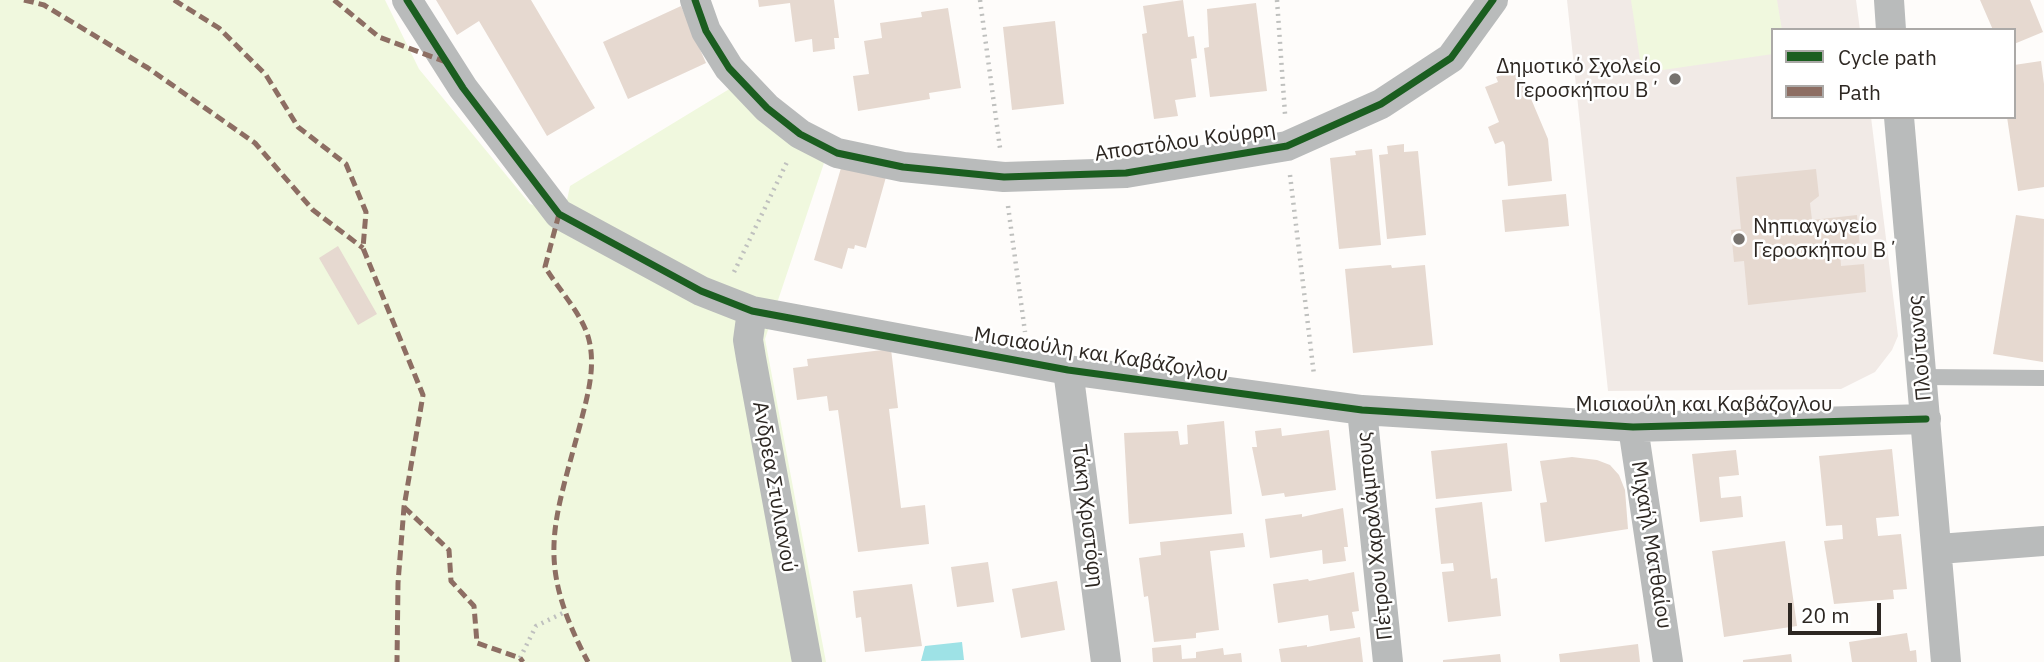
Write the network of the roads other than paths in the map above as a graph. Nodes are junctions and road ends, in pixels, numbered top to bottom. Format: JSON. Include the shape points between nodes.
{"nodes":[{"id":1,"x":407,"y":0,"type":"edge"},
{"id":2,"x":695,"y":0,"type":"edge"},
{"id":3,"x":1493,"y":0,"type":"edge"},
{"id":4,"x":1889,"y":0,"type":"edge"},
{"id":5,"x":1891,"y":28,"type":"edge"},
{"id":6,"x":1899,"y":119,"type":"edge"},
{"id":7,"x":752,"y":311,"type":"junction"},
{"id":8,"x":1068,"y":370,"type":"junction"},
{"id":9,"x":1923,"y":377,"type":"junction"},
{"id":10,"x":2044,"y":377,"type":"edge"},
{"id":11,"x":1362,"y":410,"type":"junction"},
{"id":12,"x":1926,"y":419,"type":"junction"},
{"id":13,"x":1633,"y":427,"type":"junction"},
{"id":14,"x":2044,"y":541,"type":"edge"},
{"id":15,"x":1938,"y":549,"type":"junction"},
{"id":16,"x":807,"y":662,"type":"edge"},
{"id":17,"x":1106,"y":662,"type":"edge"},
{"id":18,"x":1388,"y":662,"type":"edge"},
{"id":19,"x":1668,"y":662,"type":"edge"},
{"id":20,"x":1946,"y":662,"type":"edge"}],
"edges":[{"from":1,"to":7,"type":"street","name":"Μισιαούλη και Καβάζογλου","via":[[463,88],[559,214],[701,291]]},
{"from":2,"to":3,"type":"street","name":"Αποστόλου Κούρρη","via":[[706,31],[729,68],[800,134],[837,153],[903,167],[1004,177],[1126,173],[1287,146],[1381,104],[1451,58]]},
{"from":4,"to":5,"type":"street"},
{"from":6,"to":9,"type":"street","name":"Πλούτωνος"},
{"from":7,"to":8,"type":"street","name":"Μισιαούλη και Καβάζογλου"},
{"from":7,"to":16,"type":"street","name":"Ανδρέα Στυλιανού","via":[[748,340]]},
{"from":8,"to":11,"type":"street","name":"Μισιαούλη και Καβάζογλου"},
{"from":8,"to":17,"type":"street","name":"Τάκη Χριστόφη"},
{"from":9,"to":10,"type":"lane"},
{"from":9,"to":12,"type":"street","name":"Πλούτωνος"},
{"from":11,"to":13,"type":"street","name":"Μισιαούλη και Καβάζογλου"},
{"from":11,"to":18,"type":"street","name":"Πέτρου Χαραλάμπους"},
{"from":12,"to":13,"type":"street","name":"Μισιαούλη και Καβάζογλου"},
{"from":12,"to":15,"type":"street","name":"Πλούτωνος"},
{"from":13,"to":19,"type":"street","name":"Μιχαήλ Ματθαίου"},
{"from":14,"to":15,"type":"street"},
{"from":15,"to":20,"type":"street","name":"Πλούτωνος"}]}
